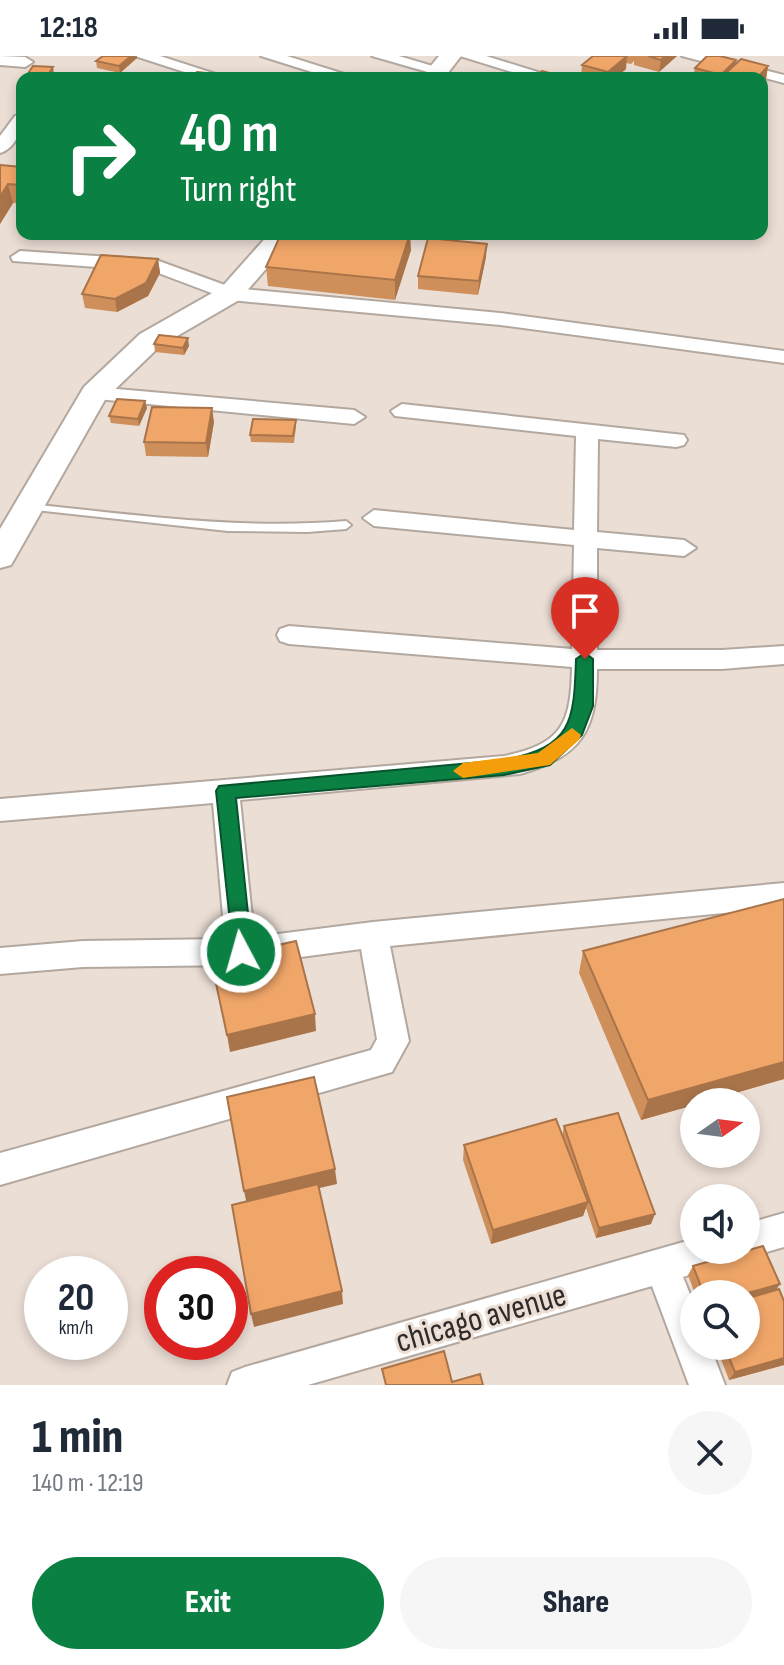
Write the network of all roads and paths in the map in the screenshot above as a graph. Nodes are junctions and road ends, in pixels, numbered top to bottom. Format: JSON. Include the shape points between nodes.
{"nodes":[{"id":1,"x":143,"y":56,"type":"edge"},
{"id":2,"x":269,"y":56,"type":"edge"},
{"id":3,"x":380,"y":56,"type":"edge"},
{"id":4,"x":468,"y":56,"type":"edge"},
{"id":5,"x":690,"y":56,"type":"edge"},
{"id":6,"x":0,"y":60,"type":"edge"},
{"id":7,"x":174,"y":60,"type":"edge"},
{"id":8,"x":25,"y":62,"type":"dead end"},
{"id":9,"x":440,"y":68,"type":"edge"},
{"id":10,"x":205,"y":72,"type":"edge"},
{"id":11,"x":327,"y":72,"type":"edge"},
{"id":12,"x":527,"y":72,"type":"edge"},
{"id":13,"x":753,"y":72,"type":"edge"},
{"id":14,"x":768,"y":76,"type":"edge"},
{"id":15,"x":781,"y":79,"type":"dead end"},
{"id":16,"x":16,"y":127,"type":"edge"},
{"id":17,"x":0,"y":148,"type":"edge"},
{"id":18,"x":278,"y":240,"type":"edge"},
{"id":19,"x":20,"y":257,"type":"dead end"},
{"id":20,"x":230,"y":294,"type":"junction"},
{"id":21,"x":784,"y":357,"type":"edge"},
{"id":22,"x":94,"y":393,"type":"junction"},
{"id":23,"x":402,"y":411,"type":"dead end"},
{"id":24,"x":354,"y":417,"type":"dead end"},
{"id":25,"x":587,"y":432,"type":"junction"},
{"id":26,"x":676,"y":440,"type":"dead end"},
{"id":27,"x":30,"y":507,"type":"junction"},
{"id":28,"x":374,"y":518,"type":"dead end"},
{"id":29,"x":346,"y":525,"type":"dead end"},
{"id":30,"x":586,"y":538,"type":"junction"},
{"id":31,"x":684,"y":548,"type":"dead end"},
{"id":32,"x":0,"y":557,"type":"edge"},
{"id":33,"x":289,"y":635,"type":"dead end"},
{"id":34,"x":784,"y":655,"type":"edge"},
{"id":35,"x":585,"y":659,"type":"junction"},
{"id":36,"x":226,"y":791,"type":"junction"},
{"id":37,"x":0,"y":810,"type":"edge"},
{"id":38,"x":784,"y":895,"type":"edge"},
{"id":39,"x":373,"y":935,"type":"junction"},
{"id":40,"x":241,"y":952,"type":"junction"},
{"id":41,"x":0,"y":961,"type":"edge"},
{"id":42,"x":0,"y":1169,"type":"edge"},
{"id":43,"x":784,"y":1230,"type":"edge"},
{"id":44,"x":760,"y":1237,"type":"edge"},
{"id":45,"x":680,"y":1261,"type":"edge"},
{"id":46,"x":662,"y":1266,"type":"junction"},
{"id":47,"x":245,"y":1385,"type":"edge"},
{"id":48,"x":707,"y":1385,"type":"edge"}],
"edges":[{"from":1,"to":7,"type":"street"},
{"from":2,"to":11,"type":"street"},
{"from":3,"to":9,"type":"street"},
{"from":4,"to":12,"type":"street"},
{"from":5,"to":13,"type":"street"},
{"from":6,"to":8,"type":"street"},
{"from":7,"to":10,"type":"street"},
{"from":14,"to":15,"type":"street"},
{"from":16,"to":17,"type":"street"},
{"from":18,"to":20,"type":"street"},
{"from":19,"to":20,"type":"street","via":[[156,266]]},
{"from":20,"to":21,"type":"street","via":[[500,319]]},
{"from":20,"to":22,"type":"street","via":[[150,340]]},
{"from":22,"to":24,"type":"street"},
{"from":22,"to":27,"type":"street"},
{"from":23,"to":25,"type":"street"},
{"from":25,"to":26,"type":"street"},
{"from":25,"to":30,"type":"street"},
{"from":27,"to":29,"type":"lane","via":[[248,530]]},
{"from":27,"to":32,"type":"street"},
{"from":28,"to":30,"type":"street"},
{"from":30,"to":31,"type":"street"},
{"from":30,"to":35,"type":"street"},
{"from":33,"to":35,"type":"street"},
{"from":34,"to":35,"type":"street","via":[[670,663]]},
{"from":35,"to":36,"type":"street","via":[[584,706],[573,735],[543,759],[504,767]]},
{"from":36,"to":37,"type":"street"},
{"from":36,"to":40,"type":"street"},
{"from":38,"to":39,"type":"street"},
{"from":39,"to":40,"type":"street"},
{"from":39,"to":42,"type":"street","via":[[393,1041],[381,1062]]},
{"from":40,"to":41,"type":"street"},
{"from":43,"to":44,"type":"street"},
{"from":45,"to":46,"type":"street","name":"chicago avenue"},
{"from":46,"to":47,"type":"street","name":"chicago avenue"},
{"from":46,"to":48,"type":"street"}]}
